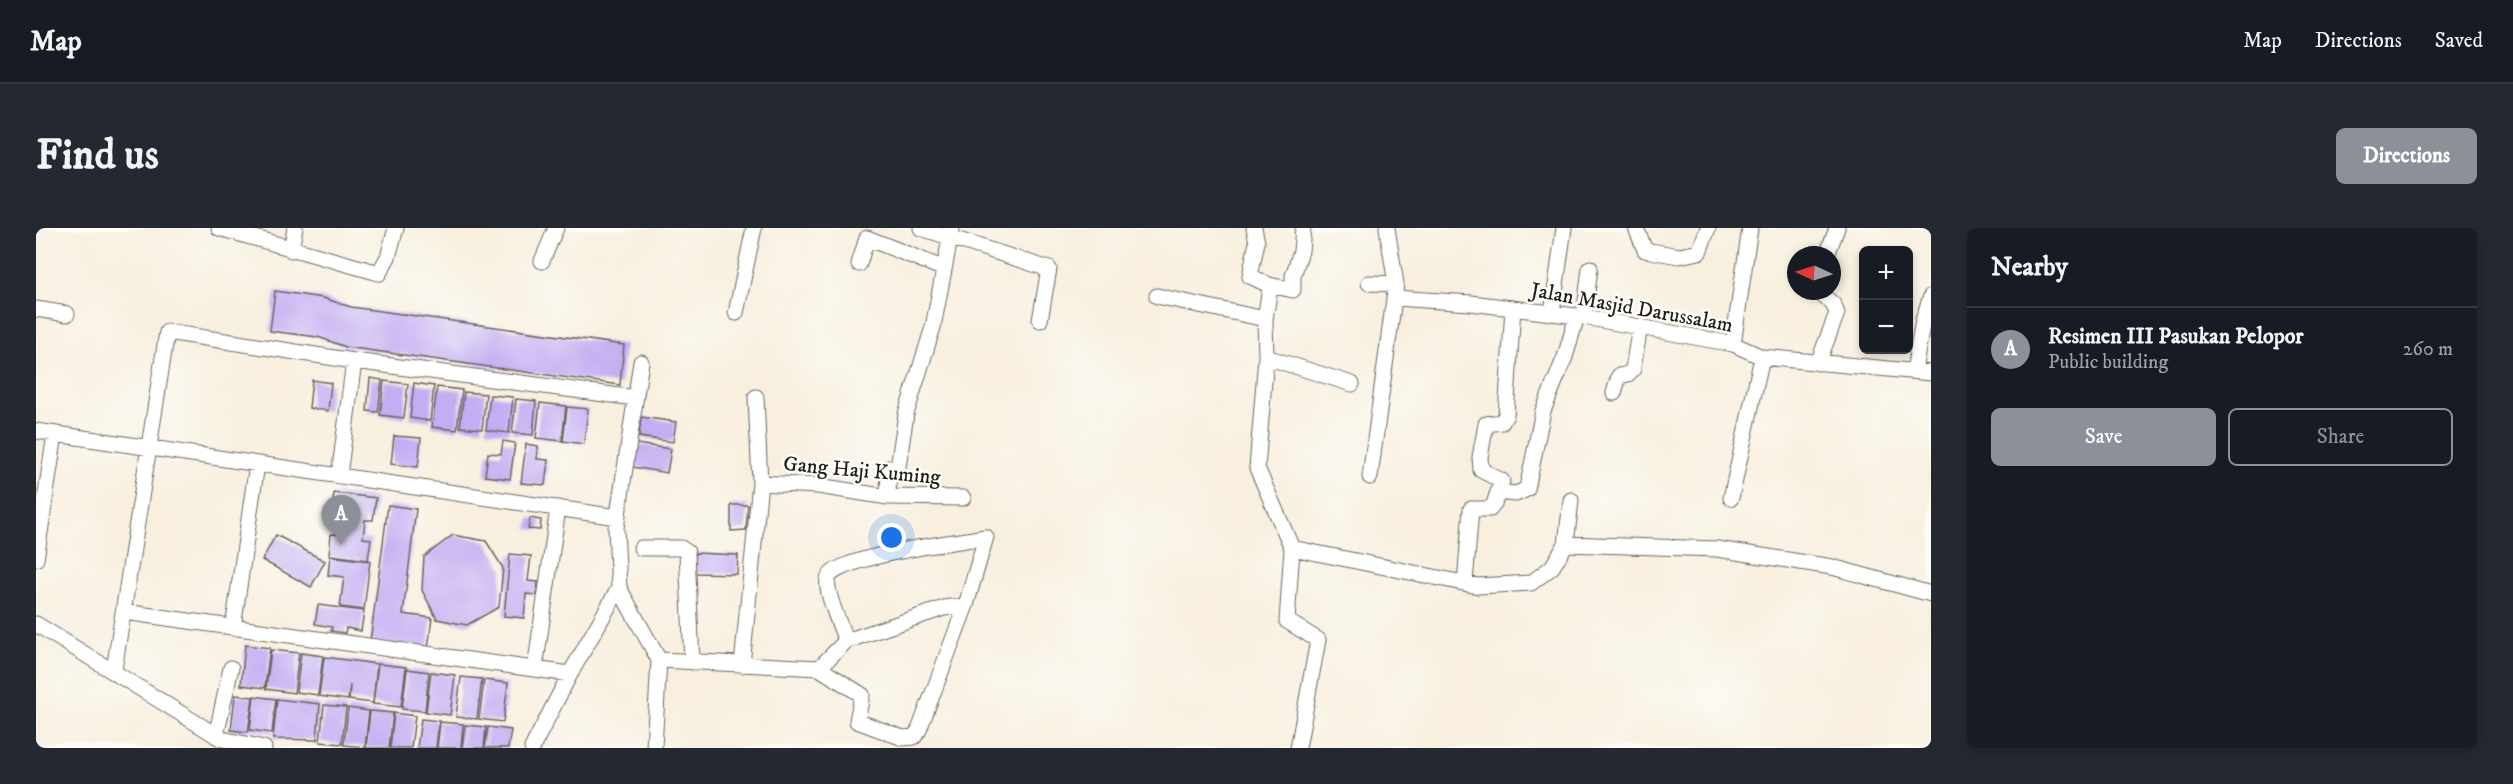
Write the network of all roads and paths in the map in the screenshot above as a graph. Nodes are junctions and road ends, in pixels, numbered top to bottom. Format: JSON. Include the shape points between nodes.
{"nodes":[{"id":1,"x":219,"y":228,"type":"edge"},
{"id":2,"x":295,"y":228,"type":"edge"},
{"id":3,"x":396,"y":228,"type":"edge"},
{"id":4,"x":556,"y":228,"type":"edge"},
{"id":5,"x":754,"y":228,"type":"edge"},
{"id":6,"x":921,"y":228,"type":"edge"},
{"id":7,"x":1254,"y":228,"type":"edge"},
{"id":8,"x":1303,"y":228,"type":"edge"},
{"id":9,"x":1387,"y":228,"type":"edge"},
{"id":10,"x":1564,"y":228,"type":"edge"},
{"id":11,"x":1636,"y":228,"type":"edge"},
{"id":12,"x":1708,"y":228,"type":"edge"},
{"id":13,"x":1750,"y":228,"type":"edge"},
{"id":14,"x":1837,"y":228,"type":"edge"},
{"id":15,"x":951,"y":233,"type":"edge"},
{"id":16,"x":1830,"y":246,"type":"edge"},
{"id":17,"x":291,"y":250,"type":"junction"},
{"id":18,"x":542,"y":261,"type":"dead end"},
{"id":19,"x":859,"y":264,"type":"dead end"},
{"id":20,"x":942,"y":268,"type":"junction"},
{"id":21,"x":1590,"y":268,"type":"dead end"},
{"id":22,"x":1369,"y":283,"type":"dead end"},
{"id":23,"x":1269,"y":285,"type":"junction"},
{"id":24,"x":1395,"y":291,"type":"junction"},
{"id":25,"x":1157,"y":296,"type":"dead end"},
{"id":26,"x":1931,"y":296,"type":"edge"},
{"id":27,"x":1828,"y":300,"type":"edge"},
{"id":28,"x":1513,"y":308,"type":"junction"},
{"id":29,"x":36,"y":309,"type":"edge"},
{"id":30,"x":1552,"y":313,"type":"junction"},
{"id":31,"x":67,"y":314,"type":"dead end"},
{"id":32,"x":736,"y":314,"type":"dead end"},
{"id":33,"x":1580,"y":317,"type":"junction"},
{"id":34,"x":1265,"y":319,"type":"junction"},
{"id":35,"x":1040,"y":320,"type":"dead end"},
{"id":36,"x":1640,"y":326,"type":"junction"},
{"id":37,"x":1733,"y":344,"type":"junction"},
{"id":38,"x":1266,"y":357,"type":"junction"},
{"id":39,"x":1761,"y":357,"type":"junction"},
{"id":40,"x":354,"y":361,"type":"junction"},
{"id":41,"x":641,"y":362,"type":"dead end"},
{"id":42,"x":1818,"y":363,"type":"junction"},
{"id":43,"x":1914,"y":370,"type":"junction"},
{"id":44,"x":1931,"y":373,"type":"edge"},
{"id":45,"x":1352,"y":384,"type":"dead end"},
{"id":46,"x":1614,"y":393,"type":"dead end"},
{"id":47,"x":756,"y":397,"type":"dead end"},
{"id":48,"x":635,"y":398,"type":"junction"},
{"id":49,"x":36,"y":431,"type":"edge"},
{"id":50,"x":55,"y":434,"type":"junction"},
{"id":51,"x":151,"y":448,"type":"junction"},
{"id":52,"x":257,"y":464,"type":"junction"},
{"id":53,"x":339,"y":476,"type":"junction"},
{"id":54,"x":1370,"y":477,"type":"dead end"},
{"id":55,"x":760,"y":483,"type":"junction"},
{"id":56,"x":1498,"y":492,"type":"junction"},
{"id":57,"x":888,"y":497,"type":"junction"},
{"id":58,"x":963,"y":498,"type":"dead end"},
{"id":59,"x":1731,"y":498,"type":"dead end"},
{"id":60,"x":1570,"y":500,"type":"dead end"},
{"id":61,"x":558,"y":508,"type":"junction"},
{"id":62,"x":617,"y":517,"type":"junction"},
{"id":63,"x":1566,"y":544,"type":"junction"},
{"id":64,"x":641,"y":548,"type":"dead end"},
{"id":65,"x":1292,"y":548,"type":"junction"},
{"id":66,"x":36,"y":559,"type":"edge"},
{"id":67,"x":1465,"y":583,"type":"junction"},
{"id":68,"x":619,"y":588,"type":"junction"},
{"id":69,"x":1931,"y":594,"type":"edge"},
{"id":70,"x":966,"y":605,"type":"junction"},
{"id":71,"x":124,"y":612,"type":"junction"},
{"id":72,"x":36,"y":624,"type":"edge"},
{"id":73,"x":233,"y":628,"type":"junction"},
{"id":74,"x":846,"y":641,"type":"junction"},
{"id":75,"x":659,"y":660,"type":"junction"},
{"id":76,"x":692,"y":662,"type":"junction"},
{"id":77,"x":742,"y":665,"type":"junction"},
{"id":78,"x":231,"y":668,"type":"dead end"},
{"id":79,"x":819,"y":668,"type":"junction"},
{"id":80,"x":535,"y":669,"type":"junction"},
{"id":81,"x":114,"y":670,"type":"junction"},
{"id":82,"x":570,"y":674,"type":"junction"},
{"id":83,"x":216,"y":736,"type":"junction"},
{"id":84,"x":264,"y":748,"type":"edge"},
{"id":85,"x":532,"y":748,"type":"edge"},
{"id":86,"x":654,"y":748,"type":"edge"},
{"id":87,"x":1298,"y":748,"type":"edge"}],
"edges":[{"from":1,"to":17,"type":"street"},
{"from":2,"to":17,"type":"street"},
{"from":3,"to":17,"type":"street","via":[[380,273]]},
{"from":4,"to":18,"type":"street"},
{"from":5,"to":32,"type":"street"},
{"from":6,"to":15,"type":"street"},
{"from":7,"to":23,"type":"street","via":[[1257,242],[1250,276]]},
{"from":8,"to":23,"type":"street","via":[[1293,290]]},
{"from":9,"to":24,"type":"street"},
{"from":10,"to":30,"type":"street"},
{"from":11,"to":12,"type":"street","via":[[1645,250],[1692,255],[1699,252]]},
{"from":13,"to":37,"type":"street"},
{"from":14,"to":16,"type":"street"},
{"from":15,"to":20,"type":"street"},
{"from":15,"to":35,"type":"street","via":[[1049,269]]},
{"from":19,"to":20,"type":"street","via":[[867,238]]},
{"from":20,"to":57,"type":"street","via":[[933,327],[906,414],[898,467],[889,468]]},
{"from":21,"to":33,"type":"street"},
{"from":22,"to":24,"type":"street","name":"Jalan Masjid Darussalam"},
{"from":23,"to":34,"type":"street"},
{"from":24,"to":28,"type":"street","name":"Jalan Masjid Darussalam"},
{"from":24,"to":54,"type":"street"},
{"from":25,"to":34,"type":"street"},
{"from":26,"to":43,"type":"street"},
{"from":27,"to":42,"type":"street","via":[[1837,313]]},
{"from":28,"to":30,"type":"street","name":"Jalan Masjid Darussalam"},
{"from":28,"to":56,"type":"street","via":[[1506,415],[1502,422],[1486,424],[1480,457],[1481,470],[1500,478]]},
{"from":29,"to":31,"type":"street"},
{"from":30,"to":33,"type":"street","name":"Jalan Masjid Darussalam"},
{"from":33,"to":36,"type":"street","name":"Jalan Masjid Darussalam"},
{"from":33,"to":56,"type":"street","via":[[1544,411],[1529,486],[1516,494]]},
{"from":34,"to":38,"type":"street"},
{"from":36,"to":37,"type":"street","name":"Jalan Masjid Darussalam"},
{"from":36,"to":46,"type":"street","via":[[1633,369],[1619,376]]},
{"from":37,"to":39,"type":"street","name":"Jalan Masjid Darussalam"},
{"from":38,"to":45,"type":"street"},
{"from":38,"to":65,"type":"street","via":[[1257,468]]},
{"from":39,"to":42,"type":"street","name":"Jalan Masjid Darussalam"},
{"from":39,"to":59,"type":"street"},
{"from":40,"to":48,"type":"street"},
{"from":40,"to":51,"type":"street","via":[[167,332]]},
{"from":40,"to":53,"type":"street"},
{"from":41,"to":48,"type":"street"},
{"from":42,"to":43,"type":"street","name":"Jalan Masjid Darussalam"},
{"from":43,"to":44,"type":"street","name":"Jalan Masjid Darussalam"},
{"from":47,"to":55,"type":"street"},
{"from":48,"to":62,"type":"street"},
{"from":49,"to":50,"type":"street"},
{"from":50,"to":51,"type":"street"},
{"from":50,"to":66,"type":"street"},
{"from":51,"to":52,"type":"street"},
{"from":51,"to":71,"type":"street"},
{"from":52,"to":53,"type":"street"},
{"from":52,"to":73,"type":"street"},
{"from":53,"to":61,"type":"street"},
{"from":55,"to":57,"type":"street","name":"Gang Haji Kuming","via":[[819,486]]},
{"from":55,"to":77,"type":"street","name":"Gang Haji Kuming"},
{"from":56,"to":67,"type":"street","via":[[1490,508],[1471,509],[1468,515]]},
{"from":57,"to":58,"type":"street","name":"Gang Haji Kuming"},
{"from":60,"to":63,"type":"street"},
{"from":61,"to":62,"type":"street"},
{"from":61,"to":80,"type":"street"},
{"from":62,"to":68,"type":"street"},
{"from":63,"to":67,"type":"street","via":[[1552,567],[1531,584]]},
{"from":63,"to":69,"type":"street","via":[[1717,549],[1832,567]]},
{"from":64,"to":76,"type":"street","via":[[681,548],[687,552]]},
{"from":65,"to":67,"type":"street"},
{"from":65,"to":87,"type":"street","via":[[1287,621],[1318,640]]},
{"from":68,"to":75,"type":"street"},
{"from":68,"to":82,"type":"street"},
{"from":70,"to":74,"type":"street"},
{"from":70,"to":74,"type":"street","via":[[986,537],[856,560],[832,571],[828,578]]},
{"from":70,"to":79,"type":"street","via":[[914,737],[903,738],[857,721],[862,695]]},
{"from":71,"to":73,"type":"street"},
{"from":71,"to":81,"type":"street"},
{"from":72,"to":81,"type":"street"},
{"from":73,"to":80,"type":"street"},
{"from":74,"to":79,"type":"street"},
{"from":75,"to":76,"type":"street"},
{"from":75,"to":86,"type":"street"},
{"from":76,"to":77,"type":"street"},
{"from":77,"to":79,"type":"street"},
{"from":78,"to":83,"type":"street"},
{"from":80,"to":82,"type":"street"},
{"from":81,"to":83,"type":"street"},
{"from":82,"to":85,"type":"street"},
{"from":83,"to":84,"type":"street"}]}
